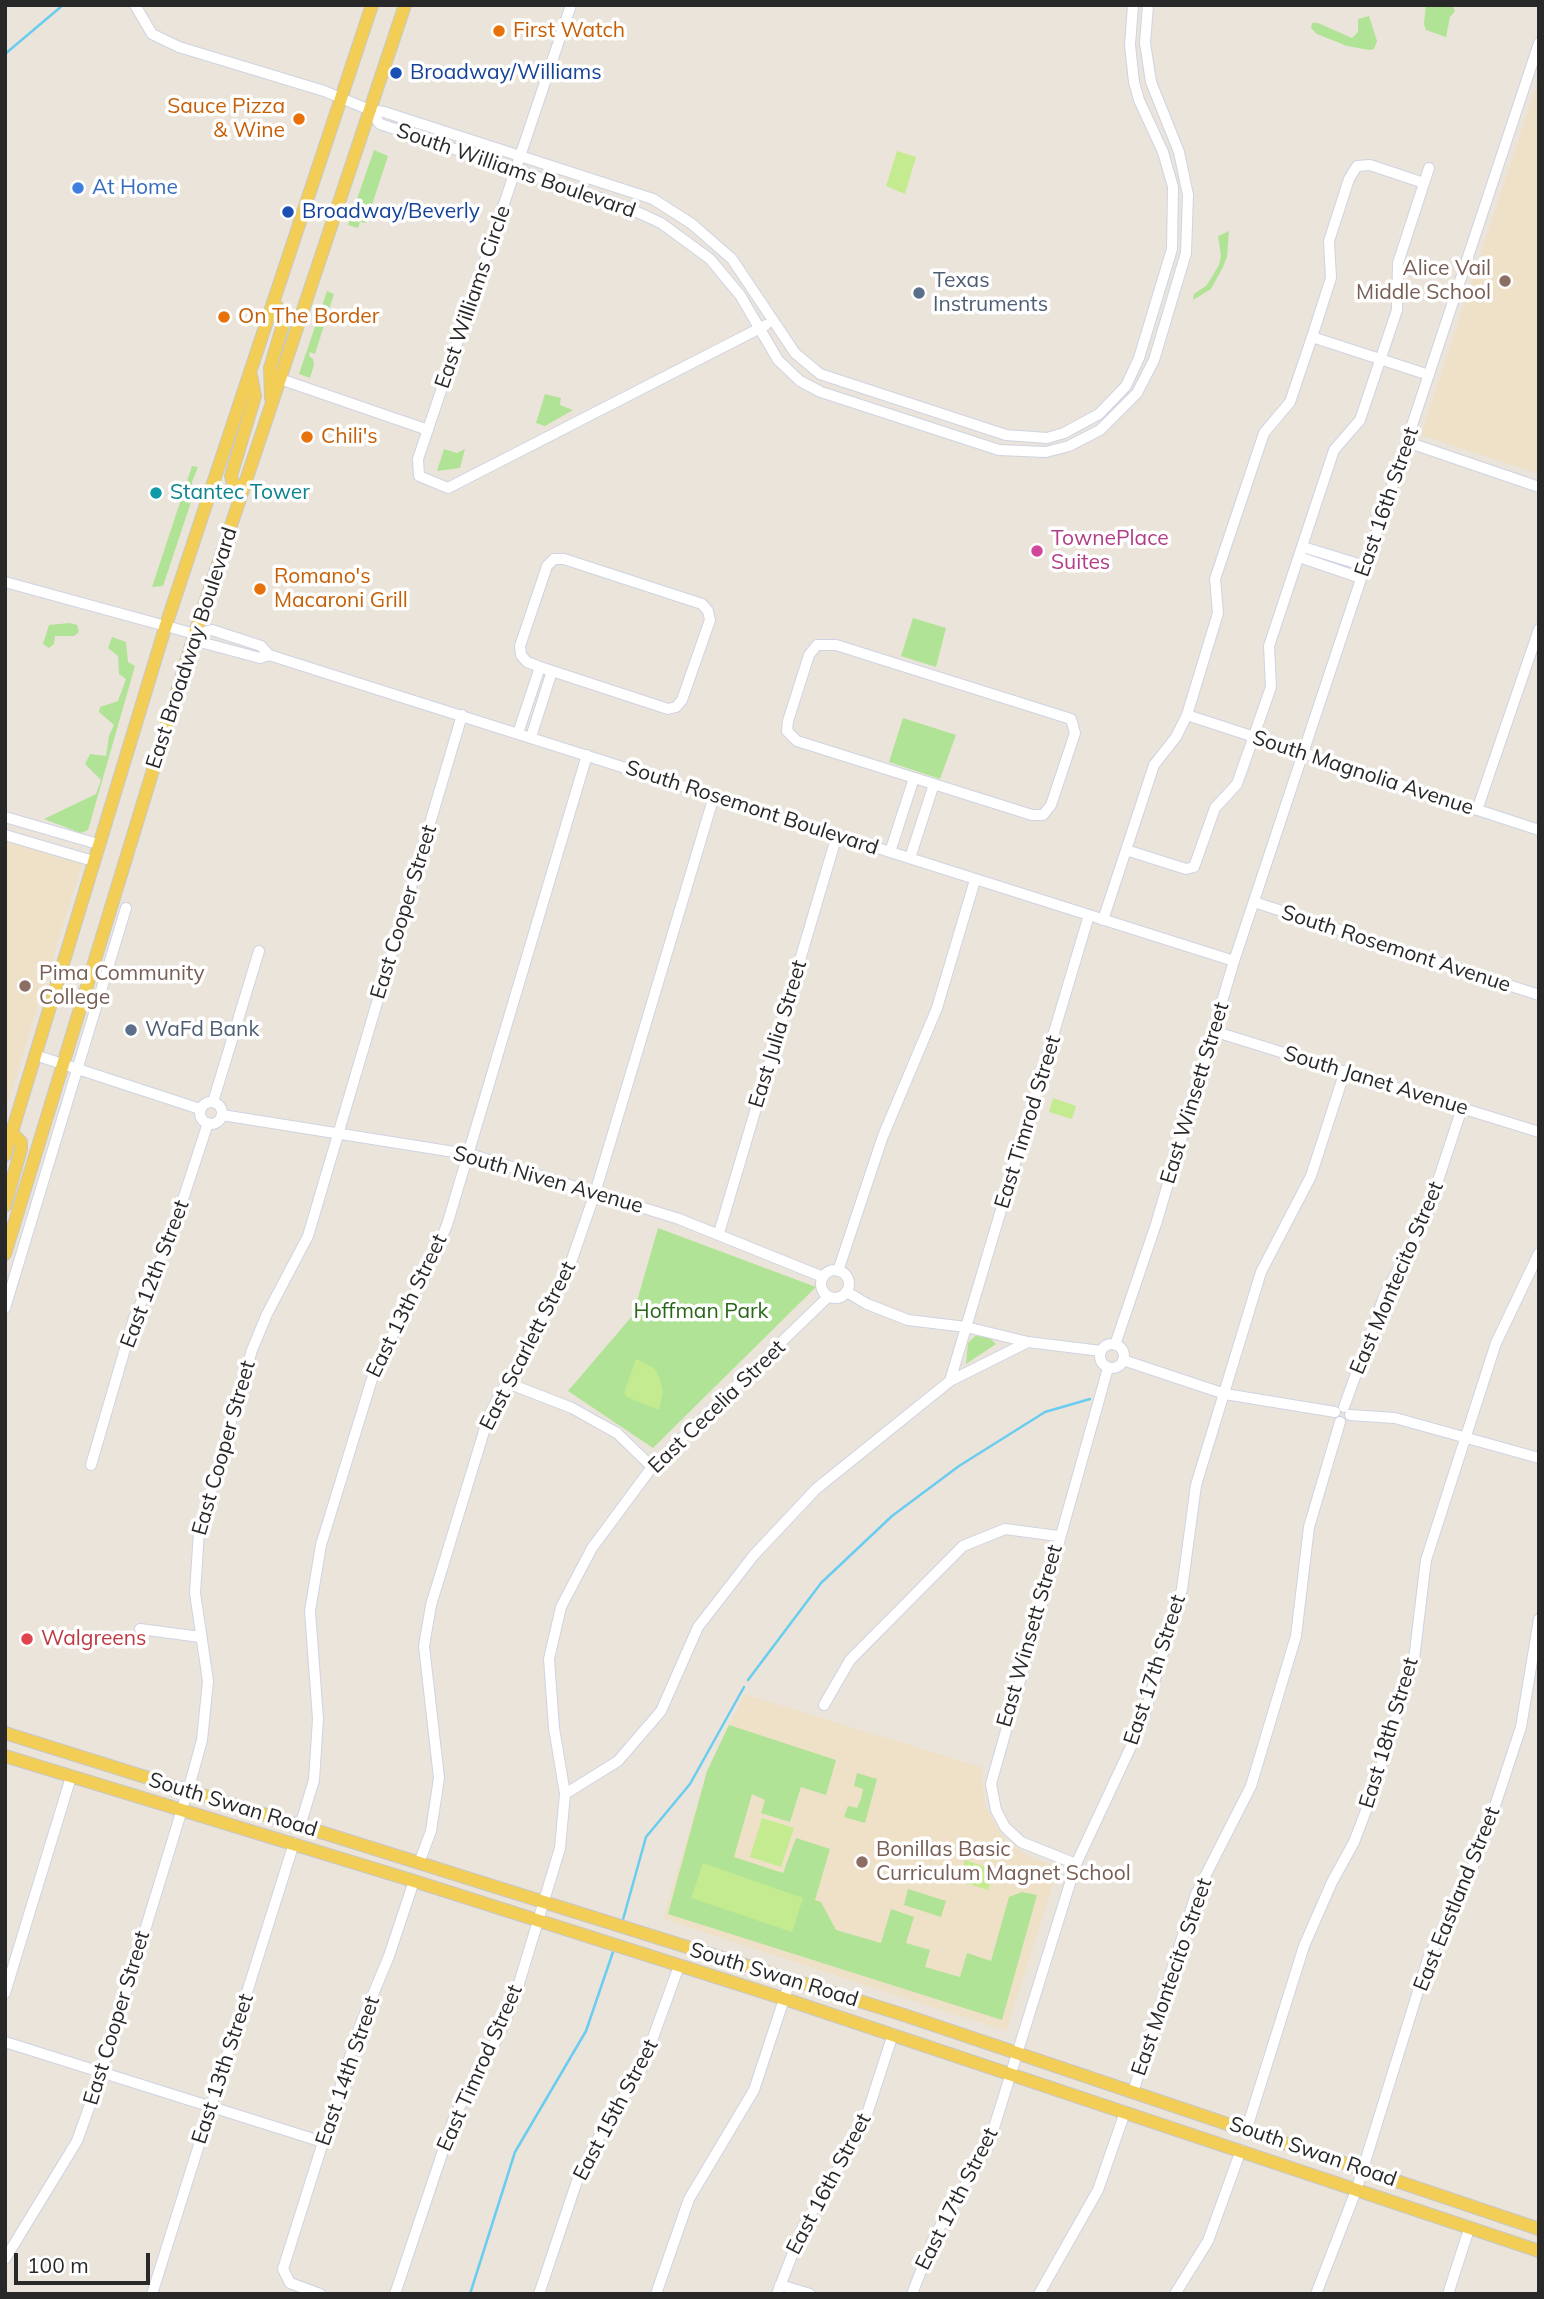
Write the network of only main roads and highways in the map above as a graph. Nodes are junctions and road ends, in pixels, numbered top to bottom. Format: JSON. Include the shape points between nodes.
{"nodes":[{"id":1,"x":372,"y":5,"type":"edge"},
{"id":2,"x":405,"y":5,"type":"edge"},
{"id":3,"x":273,"y":302,"type":"junction"},
{"id":4,"x":250,"y":372,"type":"junction"},
{"id":5,"x":271,"y":405,"type":"junction"},
{"id":6,"x":243,"y":490,"type":"junction"},
{"id":7,"x":7,"y":1141,"type":"edge"},
{"id":8,"x":5,"y":1206,"type":"edge"},
{"id":9,"x":5,"y":1255,"type":"edge"},
{"id":10,"x":5,"y":1733,"type":"edge"},
{"id":11,"x":5,"y":1756,"type":"edge"},
{"id":12,"x":1539,"y":2229,"type":"edge"},
{"id":13,"x":1539,"y":2251,"type":"edge"}],
"edges":[{"from":1,"to":3,"type":"main road","name":"East Broadway Boulevard"},
{"from":2,"to":5,"type":"main road","name":"East Broadway Boulevard"},
{"from":3,"to":4,"type":"main road","name":"East Broadway Boulevard"},
{"from":3,"to":5,"type":"main road","via":[[284,321],[270,368]]},
{"from":4,"to":6,"type":"main road","via":[[255,396],[231,476]]},
{"from":4,"to":7,"type":"main road","name":"East Broadway Boulevard","via":[[164,628]]},
{"from":5,"to":6,"type":"main road","name":"East Broadway Boulevard"},
{"from":6,"to":9,"type":"main road","name":"East Broadway Boulevard"},
{"from":7,"to":8,"type":"main road","via":[[21,1142],[21,1149]]},
{"from":10,"to":12,"type":"main road","name":"South Swan Road","via":[[790,1980],[1247,2128]]},
{"from":11,"to":13,"type":"main road","name":"South Swan Road","via":[[294,1843],[1012,2072]]}]}
